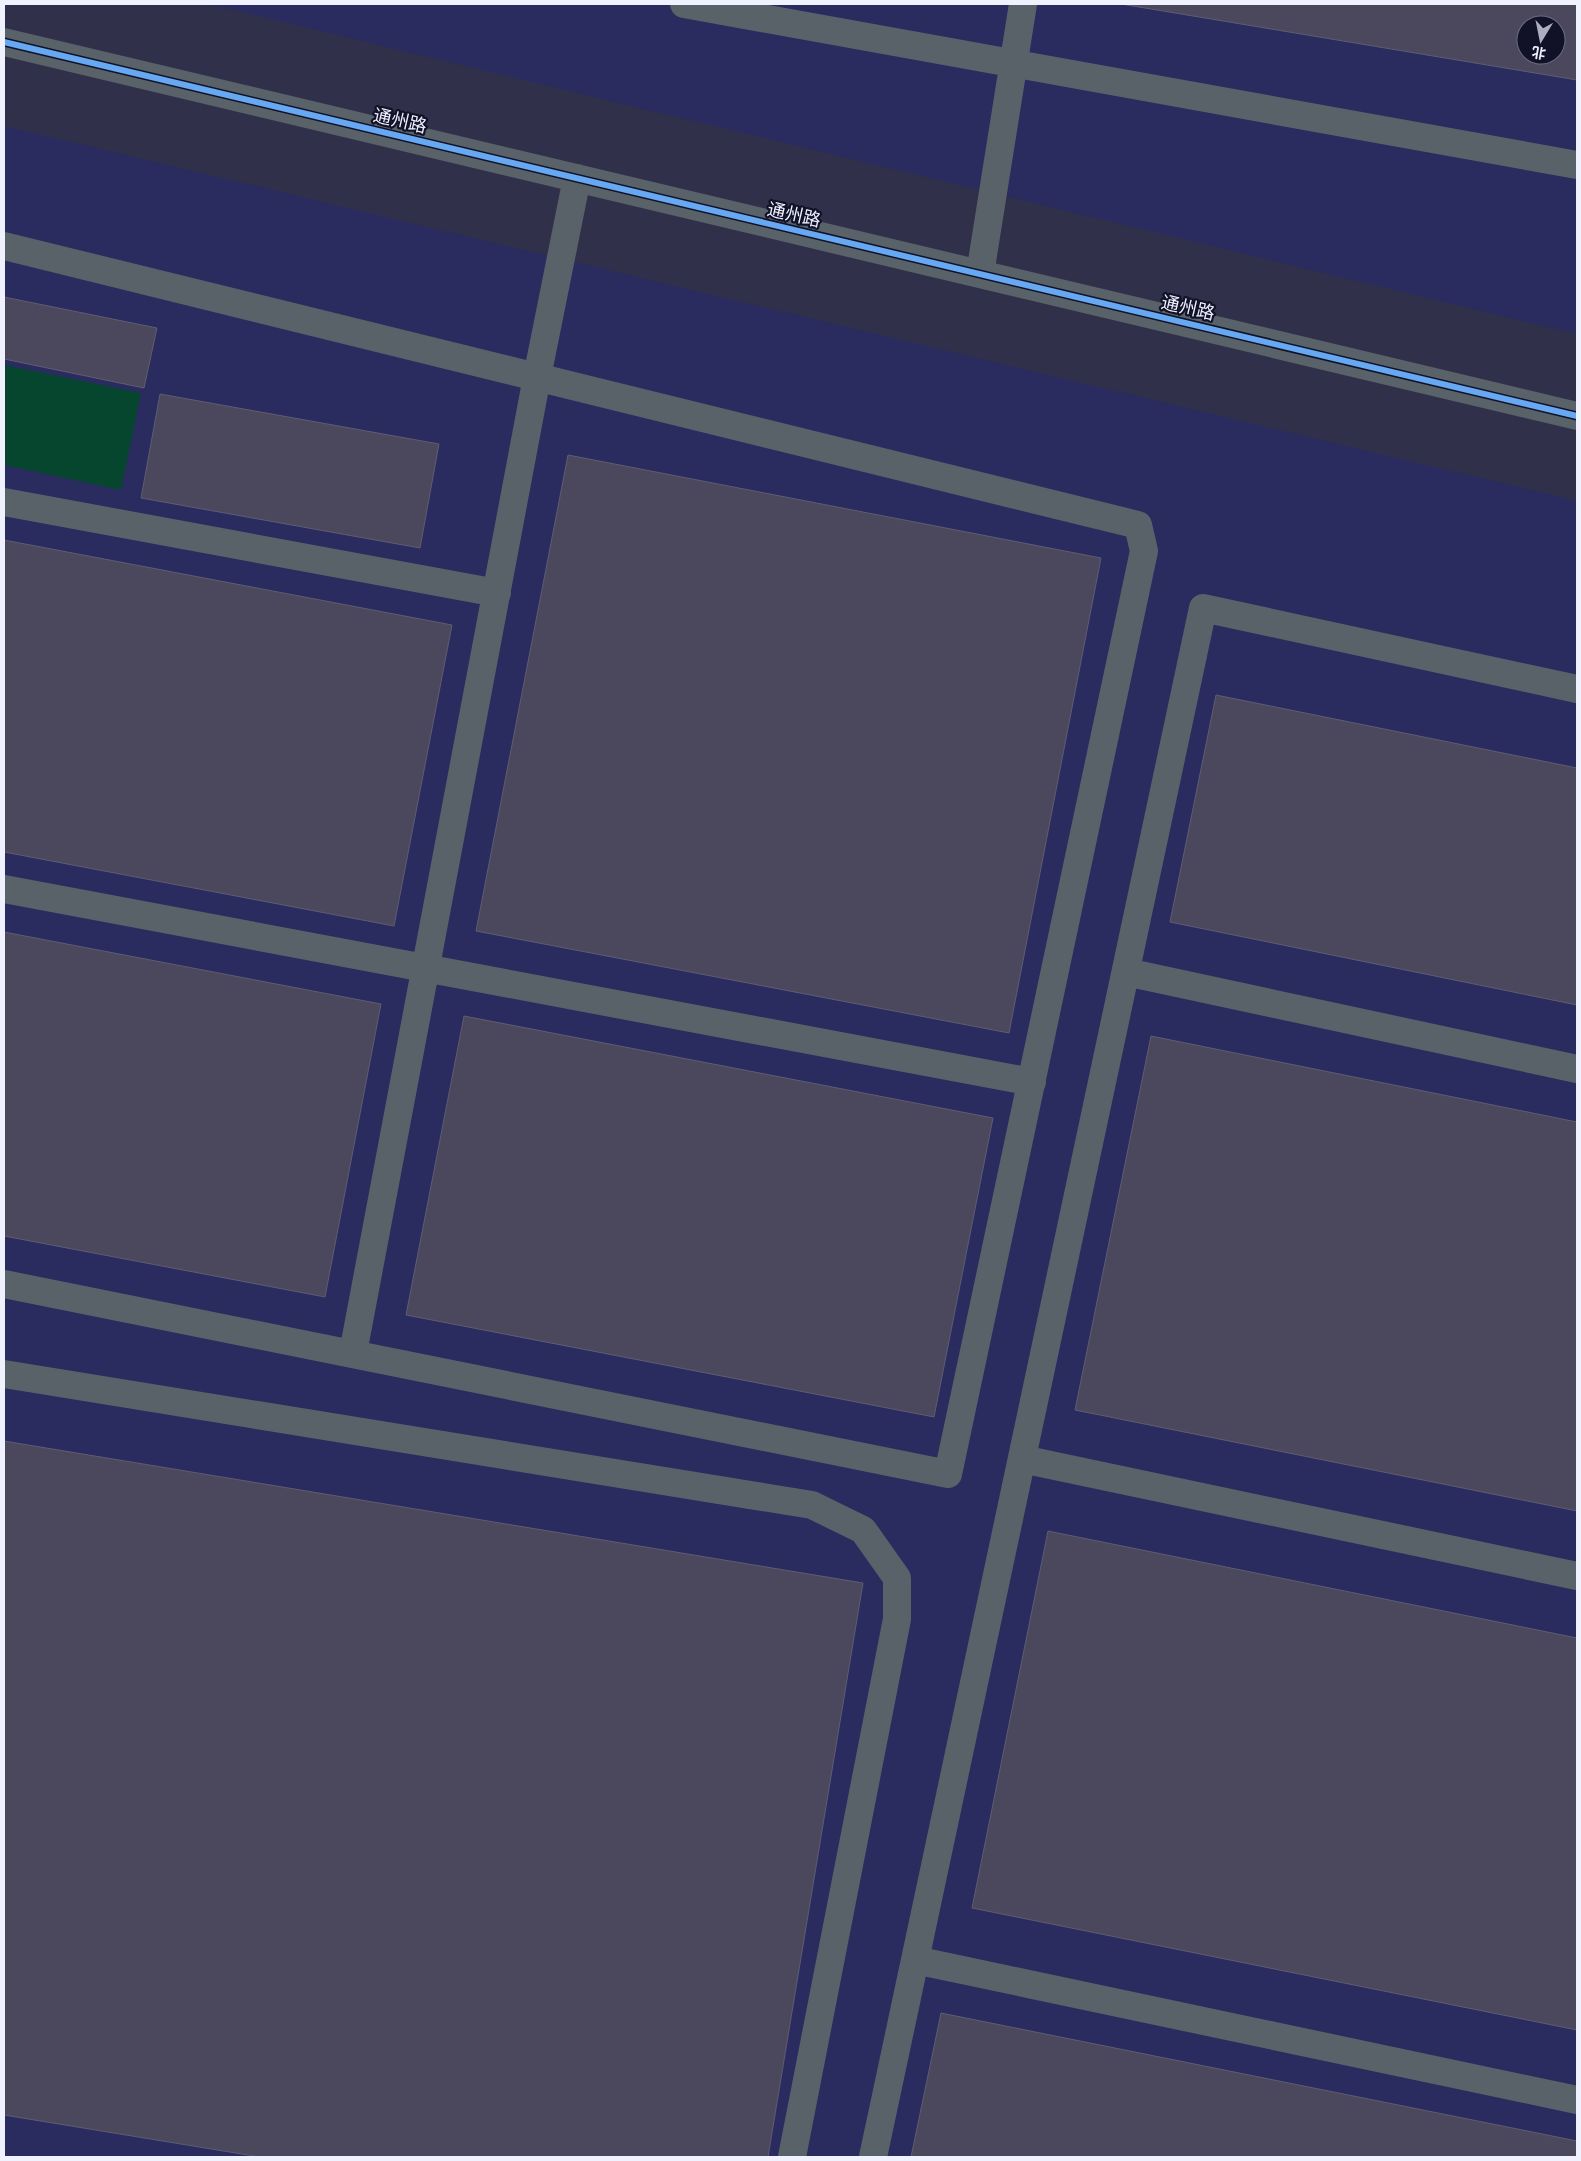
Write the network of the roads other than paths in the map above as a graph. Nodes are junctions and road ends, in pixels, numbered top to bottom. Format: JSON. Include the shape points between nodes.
{"nodes":[{"id":1,"x":684,"y":4,"type":"edge"},
{"id":2,"x":1024,"y":4,"type":"edge"},
{"id":3,"x":4,"y":42,"type":"edge"},
{"id":4,"x":1013,"y":63,"type":"junction"},
{"id":5,"x":1577,"y":164,"type":"edge"},
{"id":6,"x":577,"y":178,"type":"junction"},
{"id":7,"x":4,"y":246,"type":"edge"},
{"id":8,"x":980,"y":274,"type":"junction"},
{"id":9,"x":537,"y":376,"type":"junction"},
{"id":10,"x":1577,"y":416,"type":"edge"},
{"id":11,"x":4,"y":502,"type":"edge"},
{"id":12,"x":497,"y":593,"type":"junction"},
{"id":13,"x":1577,"y":688,"type":"edge"},
{"id":14,"x":4,"y":888,"type":"edge"},
{"id":15,"x":426,"y":968,"type":"junction"},
{"id":16,"x":1126,"y":972,"type":"junction"},
{"id":17,"x":1577,"y":1069,"type":"edge"},
{"id":18,"x":1032,"y":1082,"type":"junction"},
{"id":19,"x":4,"y":1284,"type":"edge"},
{"id":20,"x":354,"y":1353,"type":"junction"},
{"id":21,"x":4,"y":1374,"type":"edge"},
{"id":22,"x":1022,"y":1459,"type":"junction"},
{"id":23,"x":1577,"y":1576,"type":"edge"},
{"id":24,"x":915,"y":1960,"type":"junction"},
{"id":25,"x":1577,"y":2100,"type":"edge"},
{"id":26,"x":792,"y":2157,"type":"edge"},
{"id":27,"x":873,"y":2157,"type":"edge"}],
"edges":[{"from":1,"to":4,"type":"street"},
{"from":2,"to":4,"type":"street"},
{"from":3,"to":6,"type":"street","name":"通州路"},
{"from":4,"to":5,"type":"street"},
{"from":4,"to":8,"type":"street"},
{"from":6,"to":8,"type":"street","name":"通州路"},
{"from":6,"to":9,"type":"street"},
{"from":7,"to":9,"type":"street"},
{"from":8,"to":10,"type":"street","name":"通州路"},
{"from":9,"to":12,"type":"street"},
{"from":9,"to":18,"type":"street","via":[[1138,525],[1144,551]]},
{"from":11,"to":12,"type":"street"},
{"from":12,"to":15,"type":"street"},
{"from":13,"to":16,"type":"street","via":[[1203,608]]},
{"from":14,"to":15,"type":"street"},
{"from":15,"to":18,"type":"street"},
{"from":15,"to":20,"type":"street"},
{"from":16,"to":17,"type":"street"},
{"from":16,"to":22,"type":"street"},
{"from":18,"to":20,"type":"street","via":[[948,1474]]},
{"from":19,"to":20,"type":"street"},
{"from":21,"to":26,"type":"street","via":[[812,1505],[864,1530],[897,1578],[897,1620]]},
{"from":22,"to":23,"type":"street"},
{"from":22,"to":24,"type":"street"},
{"from":24,"to":25,"type":"street"},
{"from":24,"to":27,"type":"street"}]}
